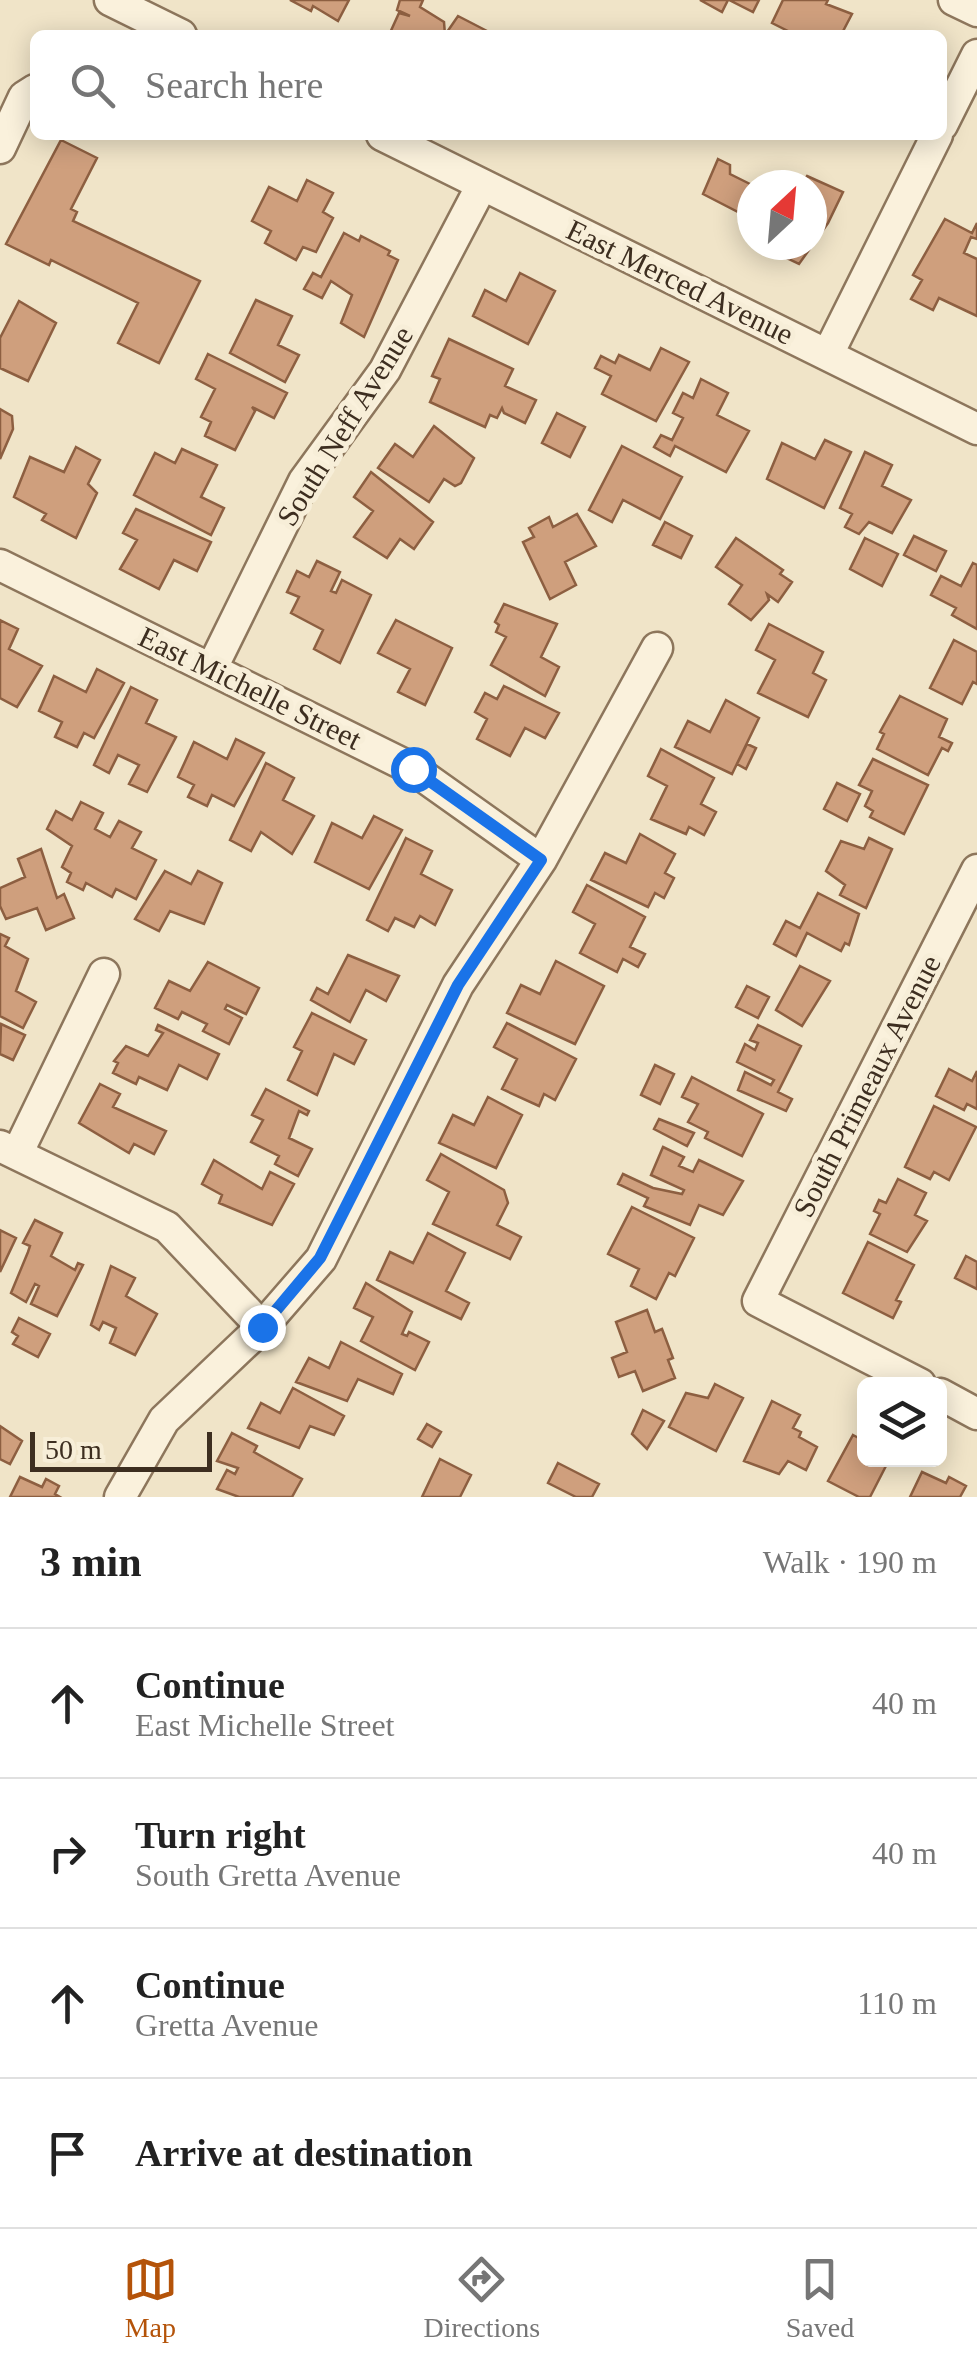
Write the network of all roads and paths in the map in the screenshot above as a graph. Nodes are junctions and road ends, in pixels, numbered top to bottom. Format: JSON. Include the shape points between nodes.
{"nodes":[{"id":1,"x":954,"y":0,"type":"edge"},
{"id":2,"x":977,"y":11,"type":"edge"},
{"id":3,"x":123,"y":16,"type":"edge"},
{"id":4,"x":165,"y":30,"type":"edge"},
{"id":5,"x":977,"y":55,"type":"edge"},
{"id":6,"x":30,"y":93,"type":"edge"},
{"id":7,"x":947,"y":115,"type":"edge"},
{"id":8,"x":392,"y":140,"type":"edge"},
{"id":9,"x":935,"y":140,"type":"edge"},
{"id":10,"x":0,"y":148,"type":"edge"},
{"id":11,"x":482,"y":185,"type":"junction"},
{"id":12,"x":828,"y":354,"type":"junction"},
{"id":13,"x":977,"y":429,"type":"edge"},
{"id":14,"x":0,"y":565,"type":"edge"},
{"id":15,"x":657,"y":648,"type":"dead end"},
{"id":16,"x":212,"y":668,"type":"junction"},
{"id":17,"x":541,"y":860,"type":"junction"},
{"id":18,"x":977,"y":870,"type":"edge"},
{"id":19,"x":965,"y":922,"type":"edge"},
{"id":20,"x":104,"y":974,"type":"dead end"},
{"id":21,"x":9,"y":1150,"type":"edge"},
{"id":22,"x":262,"y":1327,"type":"junction"},
{"id":23,"x":906,"y":1377,"type":"edge"},
{"id":24,"x":947,"y":1398,"type":"edge"},
{"id":25,"x":977,"y":1414,"type":"edge"},
{"id":26,"x":120,"y":1497,"type":"edge"}],
"edges":[{"from":1,"to":2,"type":"street"},
{"from":3,"to":4,"type":"street"},
{"from":5,"to":7,"type":"street"},
{"from":6,"to":10,"type":"street"},
{"from":8,"to":11,"type":"street","name":"East Merced Avenue"},
{"from":9,"to":12,"type":"street"},
{"from":11,"to":12,"type":"street","name":"East Merced Avenue"},
{"from":11,"to":16,"type":"street","name":"South Neff Avenue","via":[[385,370],[304,480]]},
{"from":12,"to":13,"type":"street","name":"East Merced Avenue"},
{"from":14,"to":16,"type":"street","name":"East Michelle Street"},
{"from":15,"to":17,"type":"street"},
{"from":16,"to":17,"type":"street","name":"East Michelle Street","via":[[413,769]]},
{"from":17,"to":22,"type":"street","via":[[458,985],[320,1258]]},
{"from":18,"to":19,"type":"street","name":"South Primeaux Avenue"},
{"from":19,"to":23,"type":"street","name":"South Primeaux Avenue","via":[[758,1301]]},
{"from":20,"to":21,"type":"street"},
{"from":21,"to":22,"type":"street","via":[[167,1227]]},
{"from":22,"to":26,"type":"street","via":[[164,1420]]},
{"from":24,"to":25,"type":"street"}]}
